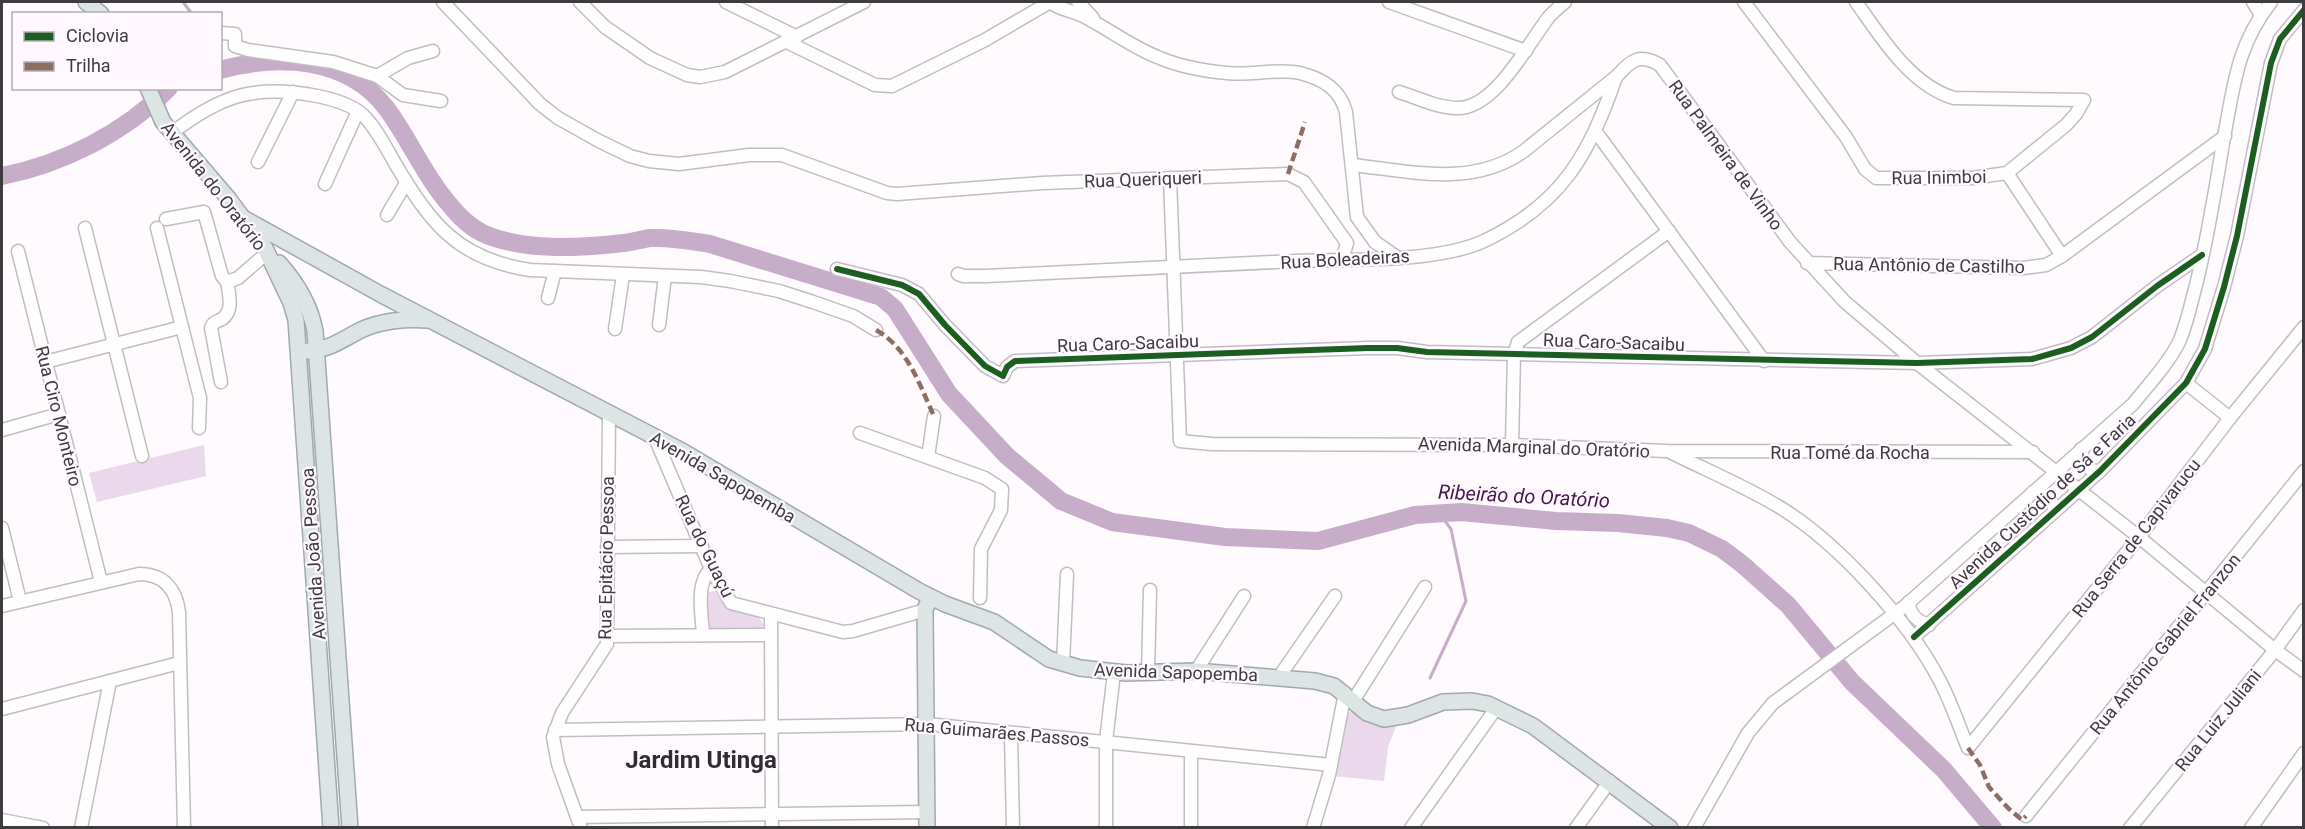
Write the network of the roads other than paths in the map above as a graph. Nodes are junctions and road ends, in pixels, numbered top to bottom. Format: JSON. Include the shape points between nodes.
{"nodes":[{"id":1,"x":86,"y":2,"type":"edge"},
{"id":2,"x":444,"y":2,"type":"edge"},
{"id":3,"x":580,"y":2,"type":"edge"},
{"id":4,"x":726,"y":2,"type":"edge"},
{"id":5,"x":864,"y":2,"type":"edge"},
{"id":6,"x":1076,"y":2,"type":"edge"},
{"id":7,"x":1389,"y":2,"type":"edge"},
{"id":8,"x":1565,"y":2,"type":"edge"},
{"id":9,"x":1744,"y":2,"type":"edge"},
{"id":10,"x":1856,"y":2,"type":"edge"},
{"id":11,"x":2253,"y":2,"type":"edge"},
{"id":12,"x":2271,"y":2,"type":"edge"},
{"id":13,"x":1054,"y":4,"type":"edge"},
{"id":14,"x":2304,"y":10,"type":"edge"},
{"id":15,"x":99,"y":12,"type":"edge"},
{"id":16,"x":2261,"y":15,"type":"junction"},
{"id":17,"x":1098,"y":24,"type":"junction"},
{"id":18,"x":222,"y":33,"type":"edge"},
{"id":19,"x":792,"y":39,"type":"junction"},
{"id":20,"x":434,"y":51,"type":"dead end"},
{"id":21,"x":1526,"y":51,"type":"junction"},
{"id":22,"x":377,"y":76,"type":"junction"},
{"id":23,"x":1617,"y":76,"type":"junction"},
{"id":24,"x":149,"y":90,"type":"edge"},
{"id":25,"x":293,"y":92,"type":"junction"},
{"id":26,"x":1399,"y":92,"type":"dead end"},
{"id":27,"x":441,"y":101,"type":"dead end"},
{"id":28,"x":358,"y":111,"type":"junction"},
{"id":29,"x":168,"y":128,"type":"junction"},
{"id":30,"x":1596,"y":132,"type":"junction"},
{"id":31,"x":2224,"y":136,"type":"junction"},
{"id":32,"x":258,"y":162,"type":"dead end"},
{"id":33,"x":1353,"y":165,"type":"junction"},
{"id":34,"x":2007,"y":173,"type":"junction"},
{"id":35,"x":1170,"y":177,"type":"junction"},
{"id":36,"x":406,"y":183,"type":"junction"},
{"id":37,"x":325,"y":184,"type":"dead end"},
{"id":38,"x":387,"y":215,"type":"dead end"},
{"id":39,"x":1357,"y":217,"type":"junction"},
{"id":40,"x":245,"y":219,"type":"junction"},
{"id":41,"x":85,"y":228,"type":"dead end"},
{"id":42,"x":1669,"y":231,"type":"junction"},
{"id":43,"x":1347,"y":243,"type":"junction"},
{"id":44,"x":18,"y":251,"type":"dead end"},
{"id":45,"x":266,"y":251,"type":"junction"},
{"id":46,"x":310,"y":255,"type":"junction"},
{"id":47,"x":2202,"y":255,"type":"junction"},
{"id":48,"x":2062,"y":256,"type":"junction"},
{"id":49,"x":1396,"y":257,"type":"junction"},
{"id":50,"x":1342,"y":260,"type":"junction"},
{"id":51,"x":1808,"y":263,"type":"junction"},
{"id":52,"x":1173,"y":266,"type":"junction"},
{"id":53,"x":837,"y":269,"type":"dead end"},
{"id":54,"x":555,"y":271,"type":"junction"},
{"id":55,"x":958,"y":274,"type":"dead end"},
{"id":56,"x":619,"y":275,"type":"junction"},
{"id":57,"x":665,"y":276,"type":"junction"},
{"id":58,"x":284,"y":277,"type":"junction"},
{"id":59,"x":227,"y":282,"type":"junction"},
{"id":60,"x":382,"y":296,"type":"junction"},
{"id":61,"x":548,"y":298,"type":"dead end"},
{"id":62,"x":430,"y":320,"type":"junction"},
{"id":63,"x":370,"y":326,"type":"junction"},
{"id":64,"x":659,"y":326,"type":"dead end"},
{"id":65,"x":182,"y":327,"type":"junction"},
{"id":66,"x":2304,"y":327,"type":"edge"},
{"id":67,"x":615,"y":329,"type":"dead end"},
{"id":68,"x":876,"y":330,"type":"dead end"},
{"id":69,"x":299,"y":338,"type":"junction"},
{"id":70,"x":114,"y":344,"type":"junction"},
{"id":71,"x":338,"y":344,"type":"junction"},
{"id":72,"x":316,"y":350,"type":"junction"},
{"id":73,"x":1514,"y":355,"type":"junction"},
{"id":74,"x":1178,"y":356,"type":"junction"},
{"id":75,"x":1764,"y":361,"type":"junction"},
{"id":76,"x":45,"y":362,"type":"junction"},
{"id":77,"x":1917,"y":363,"type":"junction"},
{"id":78,"x":318,"y":371,"type":"junction"},
{"id":79,"x":221,"y":382,"type":"dead end"},
{"id":80,"x":2186,"y":383,"type":"junction"},
{"id":81,"x":609,"y":413,"type":"junction"},
{"id":82,"x":59,"y":414,"type":"junction"},
{"id":83,"x":934,"y":416,"type":"dead end"},
{"id":84,"x":2230,"y":418,"type":"junction"},
{"id":85,"x":199,"y":428,"type":"dead end"},
{"id":86,"x":2,"y":430,"type":"edge"},
{"id":87,"x":860,"y":433,"type":"dead end"},
{"id":88,"x":655,"y":438,"type":"junction"},
{"id":89,"x":1512,"y":445,"type":"junction"},
{"id":90,"x":2081,"y":449,"type":"junction"},
{"id":91,"x":1667,"y":451,"type":"junction"},
{"id":92,"x":2033,"y":452,"type":"junction"},
{"id":93,"x":142,"y":456,"type":"dead end"},
{"id":94,"x":928,"y":457,"type":"junction"},
{"id":95,"x":2056,"y":471,"type":"junction"},
{"id":96,"x":2100,"y":471,"type":"junction"},
{"id":97,"x":2304,"y":471,"type":"edge"},
{"id":98,"x":2079,"y":490,"type":"junction"},
{"id":99,"x":2033,"y":492,"type":"junction"},
{"id":100,"x":2055,"y":511,"type":"junction"},
{"id":101,"x":2,"y":528,"type":"edge"},
{"id":102,"x":2139,"y":537,"type":"junction"},
{"id":103,"x":702,"y":546,"type":"junction"},
{"id":104,"x":607,"y":547,"type":"junction"},
{"id":105,"x":711,"y":569,"type":"junction"},
{"id":106,"x":1067,"y":574,"type":"dead end"},
{"id":107,"x":101,"y":582,"type":"junction"},
{"id":108,"x":1425,"y":587,"type":"dead end"},
{"id":109,"x":1150,"y":590,"type":"dead end"},
{"id":110,"x":2206,"y":593,"type":"junction"},
{"id":111,"x":1244,"y":596,"type":"dead end"},
{"id":112,"x":1335,"y":596,"type":"dead end"},
{"id":113,"x":980,"y":598,"type":"dead end"},
{"id":114,"x":20,"y":602,"type":"junction"},
{"id":115,"x":1909,"y":602,"type":"junction"},
{"id":116,"x":928,"y":604,"type":"junction"},
{"id":117,"x":2,"y":606,"type":"edge"},
{"id":118,"x":2304,"y":610,"type":"edge"},
{"id":119,"x":771,"y":614,"type":"junction"},
{"id":120,"x":1894,"y":614,"type":"junction"},
{"id":121,"x":1929,"y":625,"type":"junction"},
{"id":122,"x":703,"y":635,"type":"junction"},
{"id":123,"x":771,"y":635,"type":"junction"},
{"id":124,"x":606,"y":636,"type":"junction"},
{"id":125,"x":1914,"y":637,"type":"junction"},
{"id":126,"x":2275,"y":650,"type":"junction"},
{"id":127,"x":179,"y":663,"type":"junction"},
{"id":128,"x":1063,"y":663,"type":"junction"},
{"id":129,"x":1196,"y":671,"type":"junction"},
{"id":130,"x":2304,"y":671,"type":"edge"},
{"id":131,"x":1114,"y":672,"type":"junction"},
{"id":132,"x":1148,"y":672,"type":"junction"},
{"id":133,"x":1280,"y":677,"type":"junction"},
{"id":134,"x":110,"y":681,"type":"junction"},
{"id":135,"x":1349,"y":697,"type":"junction"},
{"id":136,"x":1497,"y":707,"type":"junction"},
{"id":137,"x":2,"y":709,"type":"edge"},
{"id":138,"x":927,"y":724,"type":"junction"},
{"id":139,"x":772,"y":726,"type":"junction"},
{"id":140,"x":555,"y":730,"type":"junction"},
{"id":141,"x":1011,"y":734,"type":"junction"},
{"id":142,"x":1106,"y":741,"type":"junction"},
{"id":143,"x":1968,"y":748,"type":"joint"},
{"id":144,"x":1191,"y":752,"type":"junction"},
{"id":145,"x":2304,"y":753,"type":"edge"},
{"id":146,"x":1331,"y":765,"type":"junction"},
{"id":147,"x":1610,"y":781,"type":"junction"},
{"id":148,"x":2026,"y":816,"type":"dead end"},
{"id":149,"x":2,"y":820,"type":"edge"},
{"id":150,"x":927,"y":820,"type":"edge"},
{"id":151,"x":579,"y":822,"type":"edge"},
{"id":152,"x":772,"y":822,"type":"edge"},
{"id":153,"x":43,"y":828,"type":"edge"},
{"id":154,"x":81,"y":828,"type":"edge"},
{"id":155,"x":184,"y":828,"type":"edge"},
{"id":156,"x":332,"y":828,"type":"edge"},
{"id":157,"x":350,"y":828,"type":"edge"},
{"id":158,"x":1013,"y":828,"type":"edge"},
{"id":159,"x":1106,"y":828,"type":"edge"},
{"id":160,"x":1191,"y":828,"type":"edge"},
{"id":161,"x":1313,"y":828,"type":"edge"},
{"id":162,"x":1411,"y":828,"type":"edge"},
{"id":163,"x":1576,"y":828,"type":"edge"},
{"id":164,"x":1670,"y":828,"type":"edge"},
{"id":165,"x":1694,"y":828,"type":"edge"},
{"id":166,"x":2130,"y":828,"type":"edge"},
{"id":167,"x":2251,"y":828,"type":"edge"}],
"edges":[{"from":1,"to":15,"type":"main road"},
{"from":2,"to":35,"type":"street","name":"Rua Queriqueri","via":[[540,104],[558,118],[630,156],[663,164],[782,155],[887,194]]},
{"from":3,"to":19,"type":"street","via":[[637,51],[687,75],[700,77],[725,72]]},
{"from":4,"to":19,"type":"street"},
{"from":5,"to":19,"type":"street"},
{"from":6,"to":13,"type":"street","via":[[1069,6]]},
{"from":6,"to":17,"type":"street"},
{"from":7,"to":21,"type":"street"},
{"from":8,"to":21,"type":"street","via":[[1549,17]]},
{"from":9,"to":34,"type":"street","name":"Rua Inimboi","via":[[1871,175],[1884,179],[1972,178]]},
{"from":10,"to":34,"type":"street","name":"Rua Inimboi","via":[[1900,60],[1944,95],[2084,100],[2066,125]]},
{"from":11,"to":16,"type":"street"},
{"from":12,"to":16,"type":"street","name":"Avenida Custódio de Sá e Faria"},
{"from":13,"to":17,"type":"street"},
{"from":13,"to":19,"type":"street","via":[[892,86],[874,85]]},
{"from":14,"to":80,"type":"street","name":"Avenida Custódio de Sá e Faria","via":[[2280,39],[2271,63],[2224,287],[2205,349]]},
{"from":16,"to":31,"type":"street","name":"Avenida Custódio de Sá e Faria","via":[[2240,58]]},
{"from":17,"to":33,"type":"street","via":[[1159,58],[1186,66],[1248,75],[1286,71],[1328,84],[1343,99]]},
{"from":18,"to":22,"type":"street","via":[[235,34],[235,46],[248,50],[333,62]]},
{"from":20,"to":22,"type":"street","via":[[408,58]]},
{"from":21,"to":26,"type":"street","via":[[1496,87],[1466,107],[1439,105]]},
{"from":22,"to":27,"type":"street","via":[[403,95]]},
{"from":23,"to":30,"type":"street","name":"Rua Boleadeiras"},
{"from":23,"to":33,"type":"street","name":"Rua Palmeira de Vinho","via":[[1512,160],[1491,169],[1441,175]]},
{"from":23,"to":51,"type":"street","name":"Rua Palmeira de Vinho","via":[[1636,60],[1648,59],[1660,65]]},
{"from":24,"to":29,"type":"main road","name":"Avenida do Oratório"},
{"from":25,"to":28,"type":"street","via":[[330,99]]},
{"from":25,"to":29,"type":"street","via":[[245,94]]},
{"from":25,"to":32,"type":"street"},
{"from":28,"to":36,"type":"street","via":[[372,126]]},
{"from":28,"to":37,"type":"street"},
{"from":29,"to":40,"type":"main road","name":"Avenida do Oratório"},
{"from":30,"to":42,"type":"street"},
{"from":30,"to":49,"type":"street","name":"Rua Boleadeiras","via":[[1563,184],[1544,202],[1496,234],[1456,250]]},
{"from":31,"to":47,"type":"street","name":"Avenida Custódio de Sá e Faria"},
{"from":31,"to":48,"type":"street","name":"Rua Antônio de Castilho"},
{"from":33,"to":39,"type":"street"},
{"from":34,"to":48,"type":"street"},
{"from":35,"to":43,"type":"street","name":"Rua Queriqueri","via":[[1278,173],[1296,177],[1304,182]]},
{"from":35,"to":52,"type":"street"},
{"from":36,"to":38,"type":"street"},
{"from":36,"to":54,"type":"street","via":[[437,226],[459,244],[511,267]]},
{"from":39,"to":43,"type":"street"},
{"from":39,"to":49,"type":"street","via":[[1375,242]]},
{"from":40,"to":45,"type":"main road","name":"Avenida do Oratório"},
{"from":40,"to":46,"type":"main road","name":"Avenida Sapopemba"},
{"from":41,"to":70,"type":"street"},
{"from":42,"to":73,"type":"street","via":[[1518,342]]},
{"from":42,"to":75,"type":"street"},
{"from":43,"to":50,"type":"street"},
{"from":44,"to":76,"type":"street","name":"Rua Ciro Monteiro"},
{"from":45,"to":58,"type":"main road","name":"Avenida João Pessoa"},
{"from":45,"to":59,"type":"street","via":[[238,278]]},
{"from":46,"to":58,"type":"main road","via":[[296,259]]},
{"from":46,"to":60,"type":"main road","name":"Avenida Sapopemba"},
{"from":47,"to":77,"type":"street","name":"Rua Caro-Sacaibu","via":[[2102,330],[2071,348],[2032,359]]},
{"from":47,"to":90,"type":"street","name":"Avenida Custódio de Sá e Faria","via":[[2179,341],[2133,404]]},
{"from":48,"to":51,"type":"street","name":"Rua Antônio de Castilho","via":[[2046,265],[2023,268]]},
{"from":49,"to":50,"type":"street","name":"Rua Boleadeiras"},
{"from":50,"to":52,"type":"street","name":"Rua Boleadeiras"},
{"from":51,"to":77,"type":"street","name":"Rua Palmeira de Vinho","via":[[1845,302]]},
{"from":52,"to":55,"type":"street","name":"Rua Boleadeiras","via":[[986,276]]},
{"from":52,"to":74,"type":"street"},
{"from":53,"to":74,"type":"street","name":"Rua Caro-Sacaibu","via":[[911,289],[985,366],[1003,376],[1015,361]]},
{"from":54,"to":56,"type":"street"},
{"from":54,"to":61,"type":"street"},
{"from":56,"to":57,"type":"street"},
{"from":56,"to":67,"type":"street"},
{"from":57,"to":64,"type":"street"},
{"from":57,"to":68,"type":"street","via":[[713,278],[780,291],[853,316]]},
{"from":58,"to":69,"type":"main road","name":"Avenida João Pessoa"},
{"from":58,"to":72,"type":"main road","name":"Avenida João Pessoa","via":[[299,288],[310,312]]},
{"from":59,"to":65,"type":"street","via":[[204,212],[162,224]]},
{"from":59,"to":79,"type":"street","via":[[230,307],[225,317],[211,328]]},
{"from":60,"to":62,"type":"main road","name":"Avenida Sapopemba"},
{"from":60,"to":63,"type":"main road","via":[[381,313]]},
{"from":62,"to":63,"type":"main road","name":"Avenida Sapopemba"},
{"from":62,"to":81,"type":"main road","name":"Avenida Sapopemba"},
{"from":63,"to":71,"type":"main road"},
{"from":65,"to":70,"type":"street"},
{"from":65,"to":85,"type":"street","via":[[201,403]]},
{"from":66,"to":84,"type":"street","name":"Rua Serra de Capivarucu"},
{"from":69,"to":72,"type":"main road","via":[[304,350]]},
{"from":69,"to":156,"type":"main road","name":"Avenida João Pessoa"},
{"from":70,"to":76,"type":"street"},
{"from":70,"to":93,"type":"street"},
{"from":71,"to":72,"type":"main road"},
{"from":71,"to":78,"type":"main road"},
{"from":72,"to":78,"type":"main road","name":"Avenida João Pessoa"},
{"from":73,"to":74,"type":"street","name":"Rua Caro-Sacaibu","via":[[1368,348]]},
{"from":73,"to":75,"type":"street","name":"Rua Caro-Sacaibu"},
{"from":73,"to":89,"type":"street"},
{"from":74,"to":89,"type":"street","name":"Avenida Marginal do Oratório","via":[[1180,441]]},
{"from":75,"to":77,"type":"street","name":"Rua Caro-Sacaibu"},
{"from":76,"to":82,"type":"street","name":"Rua Ciro Monteiro"},
{"from":77,"to":92,"type":"street","name":"Rua Palmeira de Vinho"},
{"from":78,"to":157,"type":"main road","name":"Avenida João Pessoa"},
{"from":80,"to":84,"type":"street"},
{"from":80,"to":96,"type":"street","name":"Avenida Custódio de Sá e Faria"},
{"from":81,"to":88,"type":"main road","name":"Avenida Sapopemba"},
{"from":81,"to":104,"type":"street","name":"Rua Epitácio Pessoa"},
{"from":82,"to":86,"type":"street"},
{"from":82,"to":107,"type":"street","name":"Rua Ciro Monteiro"},
{"from":83,"to":94,"type":"street"},
{"from":84,"to":102,"type":"street","name":"Rua Serra de Capivarucu"},
{"from":87,"to":94,"type":"street"},
{"from":88,"to":103,"type":"street","name":"Rua do Guaçú"},
{"from":88,"to":116,"type":"main road","name":"Avenida Sapopemba"},
{"from":89,"to":91,"type":"street","name":"Avenida Marginal do Oratório"},
{"from":90,"to":95,"type":"street","name":"Avenida Custódio de Sá e Faria"},
{"from":90,"to":96,"type":"street","via":[[2085,466]]},
{"from":91,"to":92,"type":"street","name":"Rua Tomé da Rocha"},
{"from":91,"to":120,"type":"street","name":"Avenida Marginal do Oratório","via":[[1755,494],[1816,533]]},
{"from":92,"to":95,"type":"street","name":"Rua Palmeira de Vinho"},
{"from":94,"to":113,"type":"street","via":[[985,478],[1003,492],[1001,510],[981,549]]},
{"from":95,"to":98,"type":"street","name":"Rua Palmeira de Vinho"},
{"from":95,"to":99,"type":"street","name":"Avenida Custódio de Sá e Faria"},
{"from":96,"to":98,"type":"street","name":"Avenida Custódio de Sá e Faria"},
{"from":97,"to":110,"type":"street","name":"Rua Antônio Gabriel Franzon"},
{"from":98,"to":100,"type":"street","name":"Avenida Custódio de Sá e Faria"},
{"from":98,"to":102,"type":"street","name":"Rua Palmeira de Vinho"},
{"from":99,"to":100,"type":"street","via":[[2046,496]]},
{"from":99,"to":115,"type":"street","name":"Avenida Custódio de Sá e Faria"},
{"from":100,"to":121,"type":"street","name":"Avenida Custódio de Sá e Faria"},
{"from":101,"to":114,"type":"street"},
{"from":102,"to":110,"type":"street","name":"Rua Palmeira de Vinho"},
{"from":102,"to":143,"type":"street","name":"Rua Serra de Capivarucu"},
{"from":103,"to":104,"type":"street"},
{"from":103,"to":105,"type":"street","name":"Rua do Guaçú"},
{"from":104,"to":124,"type":"street","name":"Rua Epitácio Pessoa"},
{"from":105,"to":119,"type":"street","name":"Rua do Guaçú","via":[[731,603]]},
{"from":105,"to":122,"type":"street","via":[[702,586]]},
{"from":106,"to":128,"type":"street"},
{"from":107,"to":114,"type":"street"},
{"from":107,"to":127,"type":"street","via":[[148,574],[167,583],[176,596],[179,612]]},
{"from":108,"to":135,"type":"street"},
{"from":109,"to":132,"type":"street"},
{"from":110,"to":126,"type":"street","name":"Rua Palmeira de Vinho"},
{"from":110,"to":148,"type":"street","name":"Rua Antônio Gabriel Franzon"},
{"from":111,"to":129,"type":"street"},
{"from":112,"to":133,"type":"street"},
{"from":114,"to":117,"type":"street"},
{"from":115,"to":120,"type":"street","name":"Avenida Custódio de Sá e Faria"},
{"from":115,"to":121,"type":"street","via":[[1912,614]]},
{"from":116,"to":119,"type":"street","name":"Rua do Guaçú","via":[[848,632]]},
{"from":116,"to":128,"type":"main road","name":"Avenida Sapopemba","via":[[994,622],[1038,654]]},
{"from":116,"to":138,"type":"main road","via":[[924,674]]},
{"from":118,"to":126,"type":"street","name":"Rua Luiz Juliani"},
{"from":119,"to":123,"type":"street"},
{"from":120,"to":125,"type":"street","name":"Avenida Marginal do Oratório"},
{"from":120,"to":165,"type":"street","name":"Avenida Custódio de Sá e Faria","via":[[1762,714]]},
{"from":121,"to":125,"type":"street","name":"Avenida Custódio de Sá e Faria"},
{"from":122,"to":123,"type":"street"},
{"from":122,"to":124,"type":"street"},
{"from":123,"to":139,"type":"street"},
{"from":124,"to":140,"type":"street","name":"Rua Epitácio Pessoa","via":[[607,644]]},
{"from":125,"to":143,"type":"street","name":"Avenida Marginal do Oratório","via":[[1940,681]]},
{"from":126,"to":130,"type":"street","name":"Rua Palmeira de Vinho"},
{"from":126,"to":166,"type":"street","name":"Rua Luiz Juliani"},
{"from":127,"to":134,"type":"street"},
{"from":127,"to":155,"type":"street"},
{"from":128,"to":131,"type":"main road","name":"Avenida Sapopemba"},
{"from":129,"to":132,"type":"main road","name":"Avenida Sapopemba"},
{"from":129,"to":133,"type":"main road","name":"Avenida Sapopemba"},
{"from":131,"to":132,"type":"main road","name":"Avenida Sapopemba"},
{"from":131,"to":142,"type":"street"},
{"from":133,"to":135,"type":"main road","name":"Avenida Sapopemba","via":[[1329,684]]},
{"from":134,"to":137,"type":"street"},
{"from":134,"to":154,"type":"street"},
{"from":135,"to":136,"type":"main road","name":"Avenida Sapopemba","via":[[1367,713],[1384,719],[1452,701]]},
{"from":135,"to":146,"type":"street"},
{"from":136,"to":147,"type":"main road","name":"Avenida Sapopemba","via":[[1533,726]]},
{"from":136,"to":162,"type":"street"},
{"from":138,"to":139,"type":"street","name":"Rua Guimarães Passos"},
{"from":138,"to":141,"type":"street","name":"Rua Guimarães Passos"},
{"from":138,"to":150,"type":"main road"},
{"from":139,"to":140,"type":"street","name":"Rua Guimarães Passos"},
{"from":139,"to":152,"type":"street"},
{"from":140,"to":151,"type":"street","name":"Rua Epitácio Pessoa","via":[[555,755]]},
{"from":141,"to":142,"type":"street","name":"Rua Guimarães Passos"},
{"from":141,"to":158,"type":"street"},
{"from":142,"to":144,"type":"street","name":"Rua Guimarães Passos"},
{"from":142,"to":159,"type":"street"},
{"from":144,"to":146,"type":"street","name":"Rua Guimarães Passos"},
{"from":144,"to":160,"type":"street"},
{"from":145,"to":167,"type":"street"},
{"from":146,"to":161,"type":"street"},
{"from":147,"to":163,"type":"street"},
{"from":147,"to":164,"type":"main road","name":"Avenida Sapopemba"},
{"from":149,"to":153,"type":"street"},
{"from":150,"to":152,"type":"street"},
{"from":151,"to":152,"type":"street"}]}
